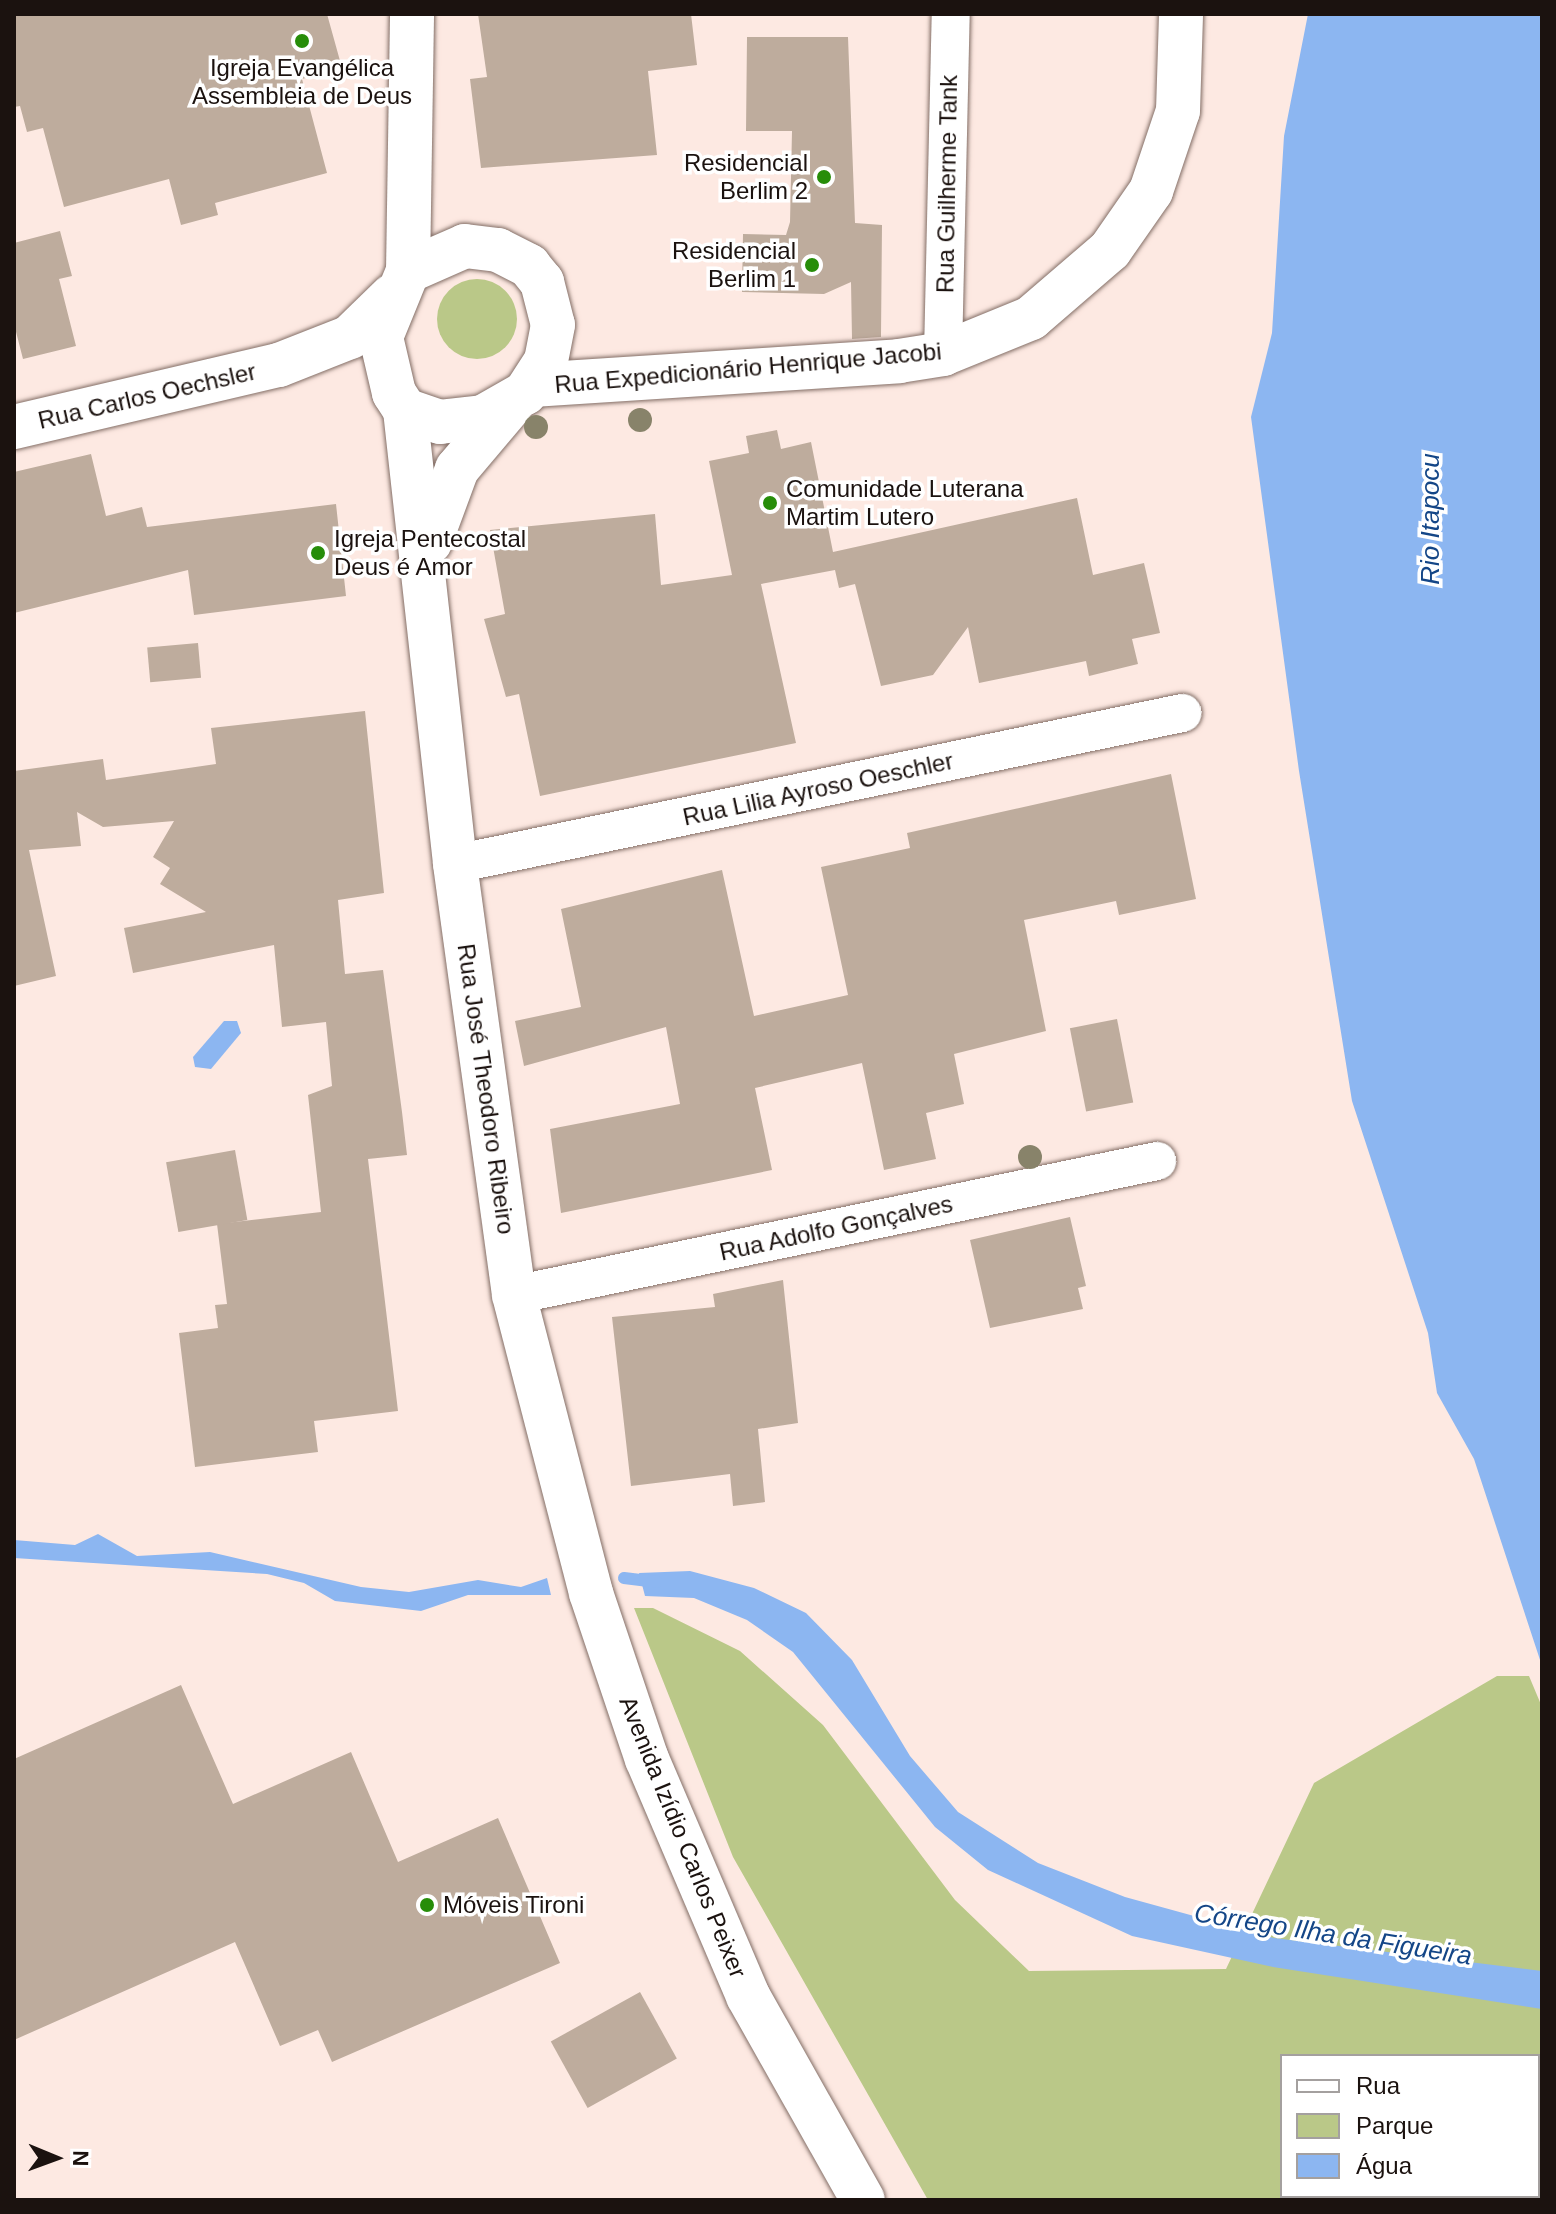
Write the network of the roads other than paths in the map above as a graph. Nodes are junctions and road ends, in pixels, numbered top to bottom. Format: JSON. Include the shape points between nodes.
{"nodes":[{"id":1,"x":412,"y":14,"type":"edge"},
{"id":2,"x":951,"y":14,"type":"edge"},
{"id":3,"x":1181,"y":14,"type":"edge"},
{"id":4,"x":400,"y":283,"type":"junction"},
{"id":5,"x":943,"y":354,"type":"junction"},
{"id":6,"x":279,"y":365,"type":"junction"},
{"id":7,"x":522,"y":394,"type":"junction"},
{"id":8,"x":400,"y":402,"type":"junction"},
{"id":9,"x":14,"y":427,"type":"edge"},
{"id":10,"x":425,"y":576,"type":"junction"},
{"id":11,"x":1182,"y":713,"type":"dead end"},
{"id":12,"x":455,"y":864,"type":"junction"},
{"id":13,"x":1157,"y":1161,"type":"dead end"},
{"id":14,"x":514,"y":1295,"type":"junction"},
{"id":15,"x":591,"y":1593,"type":"joint"},
{"id":16,"x":863,"y":2200,"type":"edge"}],
"edges":[{"from":1,"to":4,"type":"main road"},
{"from":2,"to":5,"type":"street","name":"Rua Guilherme Tank"},
{"from":3,"to":5,"type":"main road","name":"Rua Expedicionário Henrique Jacobi","via":[[1178,111],[1151,191],[1110,250],[1031,318]]},
{"from":4,"to":6,"type":"main road","name":"Rua Carlos Oechsler","via":[[350,337]]},
{"from":4,"to":7,"type":"main road","via":[[465,246],[498,250],[529,266],[542,282],[553,325]]},
{"from":4,"to":8,"type":"main road","via":[[381,337]]},
{"from":5,"to":7,"type":"main road","name":"Rua Expedicionário Henrique Jacobi"},
{"from":6,"to":8,"type":"main road","name":"Rua Carlos Oechsler","via":[[349,373]]},
{"from":6,"to":9,"type":"main road","name":"Rua Carlos Oechsler"},
{"from":7,"to":8,"type":"main road","via":[[459,422]]},
{"from":7,"to":10,"type":"main road","name":"Rua José Theodoro Ribeiro","via":[[444,491]]},
{"from":8,"to":10,"type":"main road","name":"Rua José Theodoro Ribeiro"},
{"from":10,"to":12,"type":"main road","name":"Rua José Theodoro Ribeiro"},
{"from":11,"to":12,"type":"street","name":"Rua Lilia Ayroso Oeschler"},
{"from":12,"to":14,"type":"main road","name":"Rua José Theodoro Ribeiro"},
{"from":13,"to":14,"type":"street","name":"Rua Adolfo Gonçalves"},
{"from":14,"to":15,"type":"main road","name":"Rua José Theodoro Ribeiro"},
{"from":15,"to":16,"type":"main road","name":"Avenida Izídio Carlos Peixer","via":[[647,1759],[748,1996]]}]}
